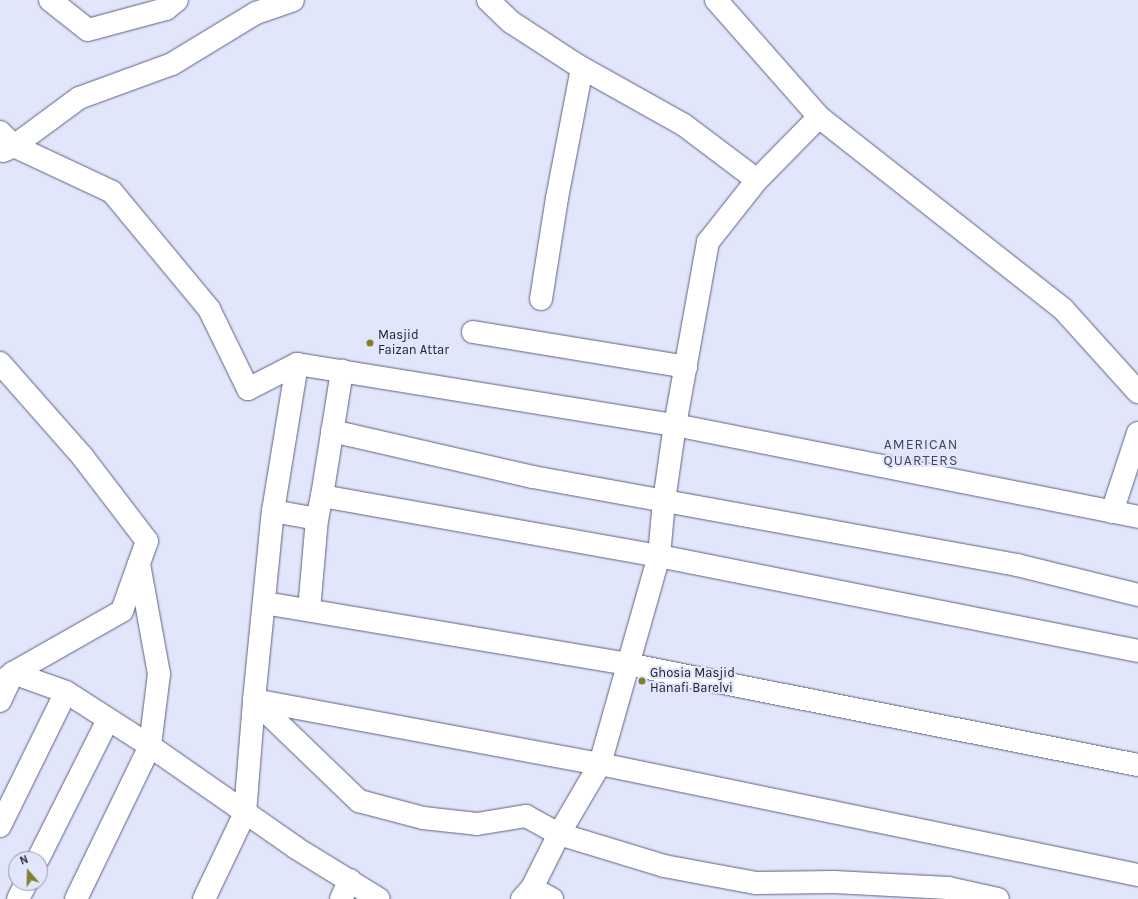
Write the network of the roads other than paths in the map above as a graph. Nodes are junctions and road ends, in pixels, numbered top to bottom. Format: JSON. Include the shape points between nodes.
{"nodes":[{"id":1,"x":50,"y":0,"type":"edge"},
{"id":2,"x":177,"y":0,"type":"edge"},
{"id":3,"x":293,"y":0,"type":"edge"},
{"id":4,"x":488,"y":0,"type":"edge"},
{"id":5,"x":716,"y":0,"type":"edge"},
{"id":6,"x":582,"y":68,"type":"junction"},
{"id":7,"x":819,"y":117,"type":"junction"},
{"id":8,"x":5,"y":144,"type":"edge"},
{"id":9,"x":757,"y":180,"type":"junction"},
{"id":10,"x":541,"y":299,"type":"dead end"},
{"id":11,"x":473,"y":332,"type":"dead end"},
{"id":12,"x":0,"y":363,"type":"edge"},
{"id":13,"x":298,"y":364,"type":"junction"},
{"id":14,"x":686,"y":367,"type":"junction"},
{"id":15,"x":342,"y":371,"type":"junction"},
{"id":16,"x":1138,"y":392,"type":"edge"},
{"id":17,"x":675,"y":425,"type":"junction"},
{"id":18,"x":332,"y":432,"type":"junction"},
{"id":19,"x":1138,"y":433,"type":"edge"},
{"id":20,"x":322,"y":496,"type":"junction"},
{"id":21,"x":664,"y":501,"type":"junction"},
{"id":22,"x":274,"y":511,"type":"junction"},
{"id":23,"x":1112,"y":512,"type":"junction"},
{"id":24,"x":1138,"y":517,"type":"edge"},
{"id":25,"x":317,"y":519,"type":"junction"},
{"id":26,"x":659,"y":556,"type":"junction"},
{"id":27,"x":139,"y":562,"type":"junction"},
{"id":28,"x":1138,"y":594,"type":"edge"},
{"id":29,"x":264,"y":603,"type":"junction"},
{"id":30,"x":309,"y":610,"type":"junction"},
{"id":31,"x":1138,"y":651,"type":"edge"},
{"id":32,"x":627,"y":664,"type":"junction"},
{"id":33,"x":6,"y":678,"type":"edge"},
{"id":34,"x":66,"y":692,"type":"junction"},
{"id":35,"x":254,"y":700,"type":"junction"},
{"id":36,"x":0,"y":701,"type":"edge"},
{"id":37,"x":108,"y":720,"type":"junction"},
{"id":38,"x":150,"y":746,"type":"junction"},
{"id":39,"x":600,"y":764,"type":"junction"},
{"id":40,"x":1138,"y":765,"type":"edge"},
{"id":41,"x":246,"y":813,"type":"junction"},
{"id":42,"x":0,"y":826,"type":"edge"},
{"id":43,"x":559,"y":834,"type":"junction"},
{"id":44,"x":42,"y":851,"type":"edge"},
{"id":45,"x":1138,"y":875,"type":"edge"},
{"id":46,"x":345,"y":890,"type":"edge"},
{"id":47,"x":527,"y":893,"type":"edge"},
{"id":48,"x":76,"y":899,"type":"edge"},
{"id":49,"x":204,"y":899,"type":"edge"},
{"id":50,"x":379,"y":899,"type":"edge"},
{"id":51,"x":552,"y":899,"type":"edge"},
{"id":52,"x":998,"y":899,"type":"edge"}],
"edges":[{"from":1,"to":2,"type":"street","via":[[88,30],[166,9]]},
{"from":3,"to":8,"type":"street","via":[[256,14],[172,64],[79,98]]},
{"from":4,"to":6,"type":"street","via":[[510,22]]},
{"from":5,"to":7,"type":"street"},
{"from":6,"to":9,"type":"street","via":[[684,125]]},
{"from":6,"to":10,"type":"street"},
{"from":7,"to":9,"type":"street"},
{"from":7,"to":16,"type":"street","via":[[1063,309]]},
{"from":8,"to":13,"type":"street","via":[[112,192],[209,308],[248,389]]},
{"from":9,"to":14,"type":"street","via":[[708,242]]},
{"from":11,"to":14,"type":"street"},
{"from":12,"to":27,"type":"street","via":[[82,456],[147,541]]},
{"from":13,"to":15,"type":"street"},
{"from":13,"to":22,"type":"street"},
{"from":14,"to":17,"type":"street"},
{"from":15,"to":17,"type":"street"},
{"from":15,"to":18,"type":"street"},
{"from":17,"to":21,"type":"street"},
{"from":17,"to":23,"type":"street"},
{"from":18,"to":20,"type":"street"},
{"from":18,"to":21,"type":"street","via":[[533,477]]},
{"from":19,"to":23,"type":"street"},
{"from":20,"to":25,"type":"street"},
{"from":20,"to":26,"type":"street"},
{"from":21,"to":26,"type":"street"},
{"from":21,"to":28,"type":"street","via":[[1017,565]]},
{"from":22,"to":25,"type":"street"},
{"from":22,"to":29,"type":"street"},
{"from":23,"to":24,"type":"street"},
{"from":25,"to":30,"type":"street"},
{"from":26,"to":31,"type":"street"},
{"from":26,"to":32,"type":"street"},
{"from":27,"to":33,"type":"street","via":[[122,611]]},
{"from":27,"to":38,"type":"street","via":[[160,674]]},
{"from":29,"to":30,"type":"street"},
{"from":29,"to":35,"type":"street"},
{"from":30,"to":32,"type":"street"},
{"from":32,"to":39,"type":"street"},
{"from":32,"to":40,"type":"street"},
{"from":33,"to":34,"type":"street"},
{"from":33,"to":36,"type":"street"},
{"from":34,"to":37,"type":"street"},
{"from":34,"to":42,"type":"street"},
{"from":35,"to":39,"type":"street"},
{"from":35,"to":41,"type":"street"},
{"from":35,"to":43,"type":"street","via":[[358,801],[423,818],[477,824],[526,816]]},
{"from":37,"to":38,"type":"street"},
{"from":37,"to":44,"type":"street"},
{"from":38,"to":41,"type":"street"},
{"from":38,"to":48,"type":"street"},
{"from":39,"to":43,"type":"street"},
{"from":39,"to":45,"type":"street"},
{"from":41,"to":46,"type":"street","via":[[296,848]]},
{"from":41,"to":49,"type":"street"},
{"from":43,"to":47,"type":"street"},
{"from":43,"to":52,"type":"street","via":[[664,866],[756,883],[834,882],[948,888]]},
{"from":46,"to":50,"type":"street"},
{"from":47,"to":51,"type":"street"}]}
